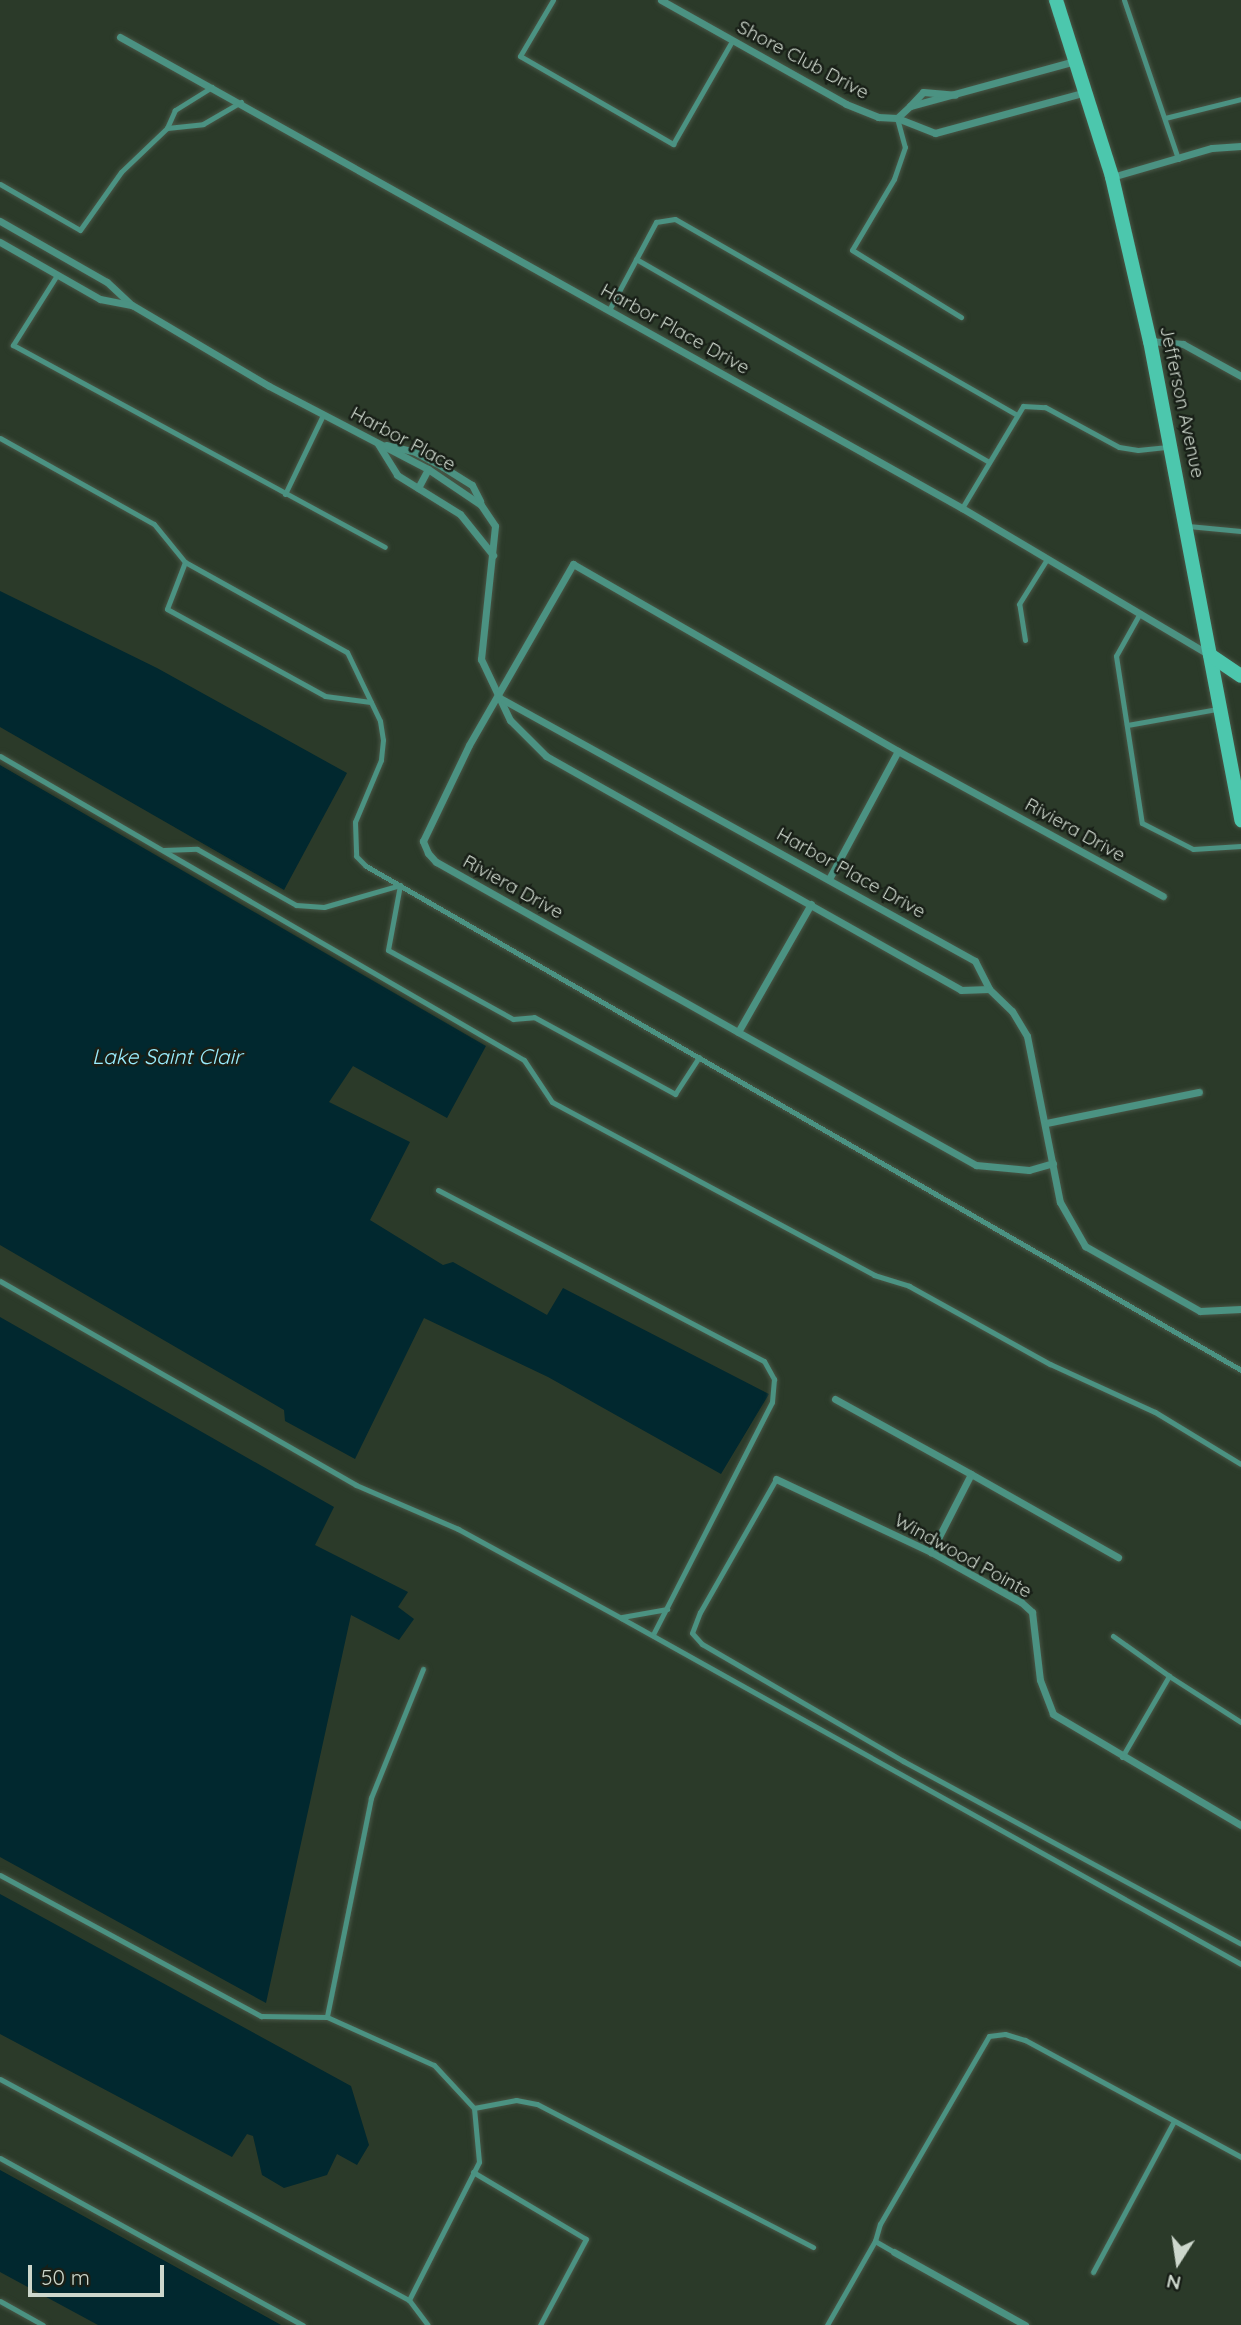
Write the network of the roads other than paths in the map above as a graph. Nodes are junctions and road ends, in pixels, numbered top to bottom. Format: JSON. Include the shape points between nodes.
{"nodes":[{"id":1,"x":553,"y":0,"type":"edge"},
{"id":2,"x":661,"y":0,"type":"edge"},
{"id":3,"x":1056,"y":0,"type":"edge"},
{"id":4,"x":1124,"y":0,"type":"edge"},
{"id":5,"x":120,"y":37,"type":"dead end"},
{"id":6,"x":733,"y":41,"type":"junction"},
{"id":7,"x":1076,"y":61,"type":"junction"},
{"id":8,"x":212,"y":87,"type":"junction"},
{"id":9,"x":1086,"y":92,"type":"junction"},
{"id":10,"x":1241,"y":99,"type":"edge"},
{"id":11,"x":241,"y":102,"type":"junction"},
{"id":12,"x":897,"y":118,"type":"junction"},
{"id":13,"x":1165,"y":118,"type":"junction"},
{"id":14,"x":167,"y":128,"type":"junction"},
{"id":15,"x":1241,"y":146,"type":"edge"},
{"id":16,"x":1178,"y":159,"type":"junction"},
{"id":17,"x":1112,"y":177,"type":"junction"},
{"id":18,"x":0,"y":184,"type":"edge"},
{"id":19,"x":0,"y":221,"type":"edge"},
{"id":20,"x":26,"y":235,"type":"junction"},
{"id":21,"x":0,"y":242,"type":"edge"},
{"id":22,"x":16,"y":251,"type":"junction"},
{"id":23,"x":636,"y":259,"type":"junction"},
{"id":24,"x":57,"y":275,"type":"junction"},
{"id":25,"x":132,"y":305,"type":"junction"},
{"id":26,"x":609,"y":310,"type":"junction"},
{"id":27,"x":961,"y":317,"type":"dead end"},
{"id":28,"x":1150,"y":341,"type":"junction"},
{"id":29,"x":1241,"y":376,"type":"edge"},
{"id":30,"x":1015,"y":414,"type":"junction"},
{"id":31,"x":323,"y":415,"type":"junction"},
{"id":32,"x":0,"y":438,"type":"edge"},
{"id":33,"x":378,"y":444,"type":"junction"},
{"id":34,"x":1172,"y":446,"type":"junction"},
{"id":35,"x":987,"y":461,"type":"junction"},
{"id":36,"x":428,"y":469,"type":"junction"},
{"id":37,"x":418,"y":488,"type":"junction"},
{"id":38,"x":285,"y":494,"type":"junction"},
{"id":39,"x":481,"y":505,"type":"junction"},
{"id":40,"x":961,"y":508,"type":"junction"},
{"id":41,"x":1188,"y":526,"type":"junction"},
{"id":42,"x":1241,"y":531,"type":"edge"},
{"id":43,"x":385,"y":547,"type":"dead end"},
{"id":44,"x":494,"y":555,"type":"junction"},
{"id":45,"x":1047,"y":559,"type":"junction"},
{"id":46,"x":185,"y":562,"type":"junction"},
{"id":47,"x":1140,"y":613,"type":"junction"},
{"id":48,"x":1025,"y":640,"type":"dead end"},
{"id":49,"x":1210,"y":655,"type":"junction"},
{"id":50,"x":1241,"y":676,"type":"edge"},
{"id":51,"x":499,"y":698,"type":"junction"},
{"id":52,"x":371,"y":702,"type":"junction"},
{"id":53,"x":1220,"y":708,"type":"junction"},
{"id":54,"x":1127,"y":725,"type":"junction"},
{"id":55,"x":898,"y":751,"type":"junction"},
{"id":56,"x":0,"y":756,"type":"edge"},
{"id":57,"x":1241,"y":820,"type":"edge"},
{"id":58,"x":1241,"y":846,"type":"edge"},
{"id":59,"x":161,"y":850,"type":"junction"},
{"id":60,"x":829,"y":879,"type":"junction"},
{"id":61,"x":400,"y":885,"type":"junction"},
{"id":62,"x":1163,"y":896,"type":"dead end"},
{"id":63,"x":811,"y":904,"type":"junction"},
{"id":64,"x":989,"y":989,"type":"junction"},
{"id":65,"x":738,"y":1032,"type":"junction"},
{"id":66,"x":699,"y":1057,"type":"junction"},
{"id":67,"x":1199,"y":1092,"type":"dead end"},
{"id":68,"x":1046,"y":1123,"type":"junction"},
{"id":69,"x":1053,"y":1163,"type":"junction"},
{"id":70,"x":438,"y":1190,"type":"dead end"},
{"id":71,"x":0,"y":1281,"type":"edge"},
{"id":72,"x":1241,"y":1309,"type":"edge"},
{"id":73,"x":1241,"y":1370,"type":"edge"},
{"id":74,"x":835,"y":1399,"type":"dead end"},
{"id":75,"x":1241,"y":1464,"type":"edge"},
{"id":76,"x":971,"y":1474,"type":"junction"},
{"id":77,"x":776,"y":1479,"type":"joint"},
{"id":78,"x":931,"y":1552,"type":"junction"},
{"id":79,"x":1118,"y":1557,"type":"dead end"},
{"id":80,"x":667,"y":1609,"type":"junction"},
{"id":81,"x":621,"y":1618,"type":"junction"},
{"id":82,"x":653,"y":1635,"type":"junction"},
{"id":83,"x":1113,"y":1636,"type":"dead end"},
{"id":84,"x":422,"y":1669,"type":"dead end"},
{"id":85,"x":1168,"y":1676,"type":"junction"},
{"id":86,"x":1241,"y":1722,"type":"edge"},
{"id":87,"x":1122,"y":1757,"type":"junction"},
{"id":88,"x":1241,"y":1825,"type":"edge"},
{"id":89,"x":0,"y":1875,"type":"edge"},
{"id":90,"x":1241,"y":1944,"type":"edge"},
{"id":91,"x":1241,"y":1964,"type":"edge"},
{"id":92,"x":327,"y":2017,"type":"junction"},
{"id":93,"x":0,"y":2079,"type":"edge"},
{"id":94,"x":474,"y":2108,"type":"junction"},
{"id":95,"x":1174,"y":2121,"type":"junction"},
{"id":96,"x":1241,"y":2157,"type":"edge"},
{"id":97,"x":0,"y":2158,"type":"edge"},
{"id":98,"x":473,"y":2172,"type":"junction"},
{"id":99,"x":875,"y":2241,"type":"junction"},
{"id":100,"x":813,"y":2247,"type":"dead end"},
{"id":101,"x":894,"y":2252,"type":"joint"},
{"id":102,"x":1093,"y":2272,"type":"dead end"},
{"id":103,"x":409,"y":2300,"type":"junction"},
{"id":104,"x":0,"y":2301,"type":"edge"},
{"id":105,"x":43,"y":2325,"type":"edge"},
{"id":106,"x":303,"y":2325,"type":"edge"},
{"id":107,"x":428,"y":2325,"type":"edge"},
{"id":108,"x":540,"y":2325,"type":"edge"},
{"id":109,"x":827,"y":2325,"type":"edge"},
{"id":110,"x":1025,"y":2325,"type":"edge"}],
"edges":[{"from":1,"to":6,"type":"lane","via":[[520,56],[673,144]]},
{"from":2,"to":6,"type":"street","name":"Shore Club Drive"},
{"from":3,"to":7,"type":"main road","name":"Jefferson Avenue"},
{"from":4,"to":13,"type":"lane"},
{"from":5,"to":8,"type":"street","name":"Harbor Place Drive"},
{"from":6,"to":12,"type":"street","name":"Shore Club Drive","via":[[846,104],[878,117]]},
{"from":7,"to":9,"type":"main road","name":"Jefferson Avenue"},
{"from":7,"to":12,"type":"street","via":[[910,106]]},
{"from":8,"to":11,"type":"street","name":"Harbor Place Drive"},
{"from":8,"to":14,"type":"lane","via":[[175,110]]},
{"from":9,"to":12,"type":"street","name":"Shore Club Drive","via":[[935,133]]},
{"from":9,"to":17,"type":"main road","name":"Jefferson Avenue"},
{"from":10,"to":13,"type":"lane"},
{"from":11,"to":14,"type":"lane","via":[[203,124]]},
{"from":11,"to":26,"type":"street","name":"Harbor Place Drive"},
{"from":12,"to":27,"type":"lane","via":[[905,147],[894,179],[852,250]]},
{"from":13,"to":16,"type":"lane"},
{"from":14,"to":18,"type":"lane","via":[[121,172],[80,230]]},
{"from":15,"to":16,"type":"street","via":[[1225,145]]},
{"from":16,"to":17,"type":"street"},
{"from":17,"to":28,"type":"main road","name":"Jefferson Avenue"},
{"from":19,"to":20,"type":"street","name":"Harbor Place"},
{"from":20,"to":22,"type":"street"},
{"from":20,"to":25,"type":"street","name":"Harbor Place","via":[[107,282]]},
{"from":21,"to":22,"type":"street","name":"Harbor Place"},
{"from":22,"to":24,"type":"street","name":"Harbor Place"},
{"from":23,"to":26,"type":"lane"},
{"from":23,"to":30,"type":"lane","via":[[656,222],[675,219]]},
{"from":23,"to":35,"type":"lane"},
{"from":24,"to":25,"type":"street","name":"Harbor Place","via":[[100,299]]},
{"from":24,"to":38,"type":"lane","via":[[13,345]]},
{"from":25,"to":31,"type":"street","name":"Harbor Place"},
{"from":26,"to":40,"type":"street","name":"Harbor Place Drive"},
{"from":28,"to":29,"type":"street","via":[[1183,344]]},
{"from":28,"to":34,"type":"main road","name":"Jefferson Avenue"},
{"from":30,"to":34,"type":"lane","via":[[1023,406],[1045,407],[1119,447]]},
{"from":30,"to":35,"type":"lane"},
{"from":31,"to":33,"type":"street","name":"Harbor Place"},
{"from":31,"to":38,"type":"lane"},
{"from":32,"to":46,"type":"lane","via":[[155,524]]},
{"from":33,"to":36,"type":"street","name":"Harbor Place"},
{"from":33,"to":37,"type":"street","via":[[397,475]]},
{"from":33,"to":39,"type":"street","via":[[413,451],[443,467],[471,485]]},
{"from":34,"to":41,"type":"main road","name":"Jefferson Avenue"},
{"from":35,"to":40,"type":"lane"},
{"from":36,"to":37,"type":"street"},
{"from":36,"to":39,"type":"street","name":"Harbor Place"},
{"from":37,"to":44,"type":"street","via":[[460,514]]},
{"from":38,"to":43,"type":"lane"},
{"from":39,"to":44,"type":"street","via":[[495,526]]},
{"from":40,"to":45,"type":"street","name":"Harbor Place Drive"},
{"from":41,"to":42,"type":"lane"},
{"from":41,"to":49,"type":"main road","name":"Jefferson Avenue"},
{"from":44,"to":51,"type":"street","via":[[481,659]]},
{"from":45,"to":47,"type":"street","name":"Harbor Place Drive"},
{"from":45,"to":48,"type":"lane","via":[[1019,604]]},
{"from":46,"to":52,"type":"lane","via":[[347,652]]},
{"from":46,"to":52,"type":"lane","via":[[167,609],[325,696]]},
{"from":47,"to":49,"type":"street","name":"Harbor Place Drive"},
{"from":47,"to":54,"type":"lane","via":[[1116,656]]},
{"from":49,"to":50,"type":"main road"},
{"from":49,"to":53,"type":"main road","name":"Jefferson Avenue"},
{"from":51,"to":55,"type":"street","name":"Riviera Drive","via":[[573,564]]},
{"from":51,"to":60,"type":"street","name":"Harbor Place Drive"},
{"from":51,"to":63,"type":"street","via":[[510,720],[546,756]]},
{"from":51,"to":65,"type":"street","name":"Riviera Drive","via":[[469,746],[427,832],[428,853],[436,862]]},
{"from":52,"to":61,"type":"lane","via":[[380,721],[382,760],[355,822],[353,844],[356,856],[366,866]]},
{"from":53,"to":54,"type":"lane"},
{"from":53,"to":57,"type":"main road","name":"Jefferson Avenue"},
{"from":54,"to":58,"type":"lane","via":[[1142,823],[1193,849]]},
{"from":55,"to":60,"type":"street"},
{"from":55,"to":62,"type":"street","name":"Riviera Drive"},
{"from":56,"to":59,"type":"lane"},
{"from":59,"to":61,"type":"lane","via":[[197,849],[296,905],[324,906]]},
{"from":59,"to":75,"type":"lane","via":[[524,1060],[552,1102],[874,1275],[909,1286],[1050,1364],[1155,1412]]},
{"from":60,"to":64,"type":"street","name":"Harbor Place Drive","via":[[975,961]]},
{"from":61,"to":66,"type":"lane"},
{"from":61,"to":66,"type":"lane","via":[[388,950],[513,1019],[534,1017],[675,1094]]},
{"from":63,"to":64,"type":"street","via":[[961,990]]},
{"from":63,"to":65,"type":"street"},
{"from":64,"to":68,"type":"street","via":[[1023,1026]]},
{"from":65,"to":69,"type":"street","name":"Riviera Drive","via":[[976,1165],[1029,1170]]},
{"from":66,"to":73,"type":"lane"},
{"from":67,"to":68,"type":"street"},
{"from":68,"to":69,"type":"street"},
{"from":69,"to":72,"type":"street","via":[[1060,1202],[1085,1246],[1200,1311]]},
{"from":70,"to":80,"type":"lane","via":[[764,1360],[774,1379],[772,1402]]},
{"from":71,"to":81,"type":"lane","via":[[356,1485],[457,1529]]},
{"from":74,"to":76,"type":"street"},
{"from":76,"to":78,"type":"street"},
{"from":76,"to":79,"type":"street"},
{"from":77,"to":78,"type":"street","name":"Windwood Pointe"},
{"from":77,"to":90,"type":"lane","via":[[700,1612],[692,1633],[702,1644],[914,1767]]},
{"from":78,"to":87,"type":"street","name":"Windwood Pointe","via":[[1032,1612],[1040,1680],[1053,1714]]},
{"from":80,"to":81,"type":"lane"},
{"from":80,"to":82,"type":"lane"},
{"from":81,"to":82,"type":"lane"},
{"from":82,"to":91,"type":"lane"},
{"from":83,"to":85,"type":"lane"},
{"from":84,"to":92,"type":"lane","via":[[372,1798]]},
{"from":85,"to":86,"type":"lane"},
{"from":85,"to":87,"type":"lane"},
{"from":87,"to":88,"type":"street","name":"Windwood Pointe"},
{"from":89,"to":92,"type":"lane","via":[[261,2015]]},
{"from":92,"to":94,"type":"lane","via":[[434,2065]]},
{"from":93,"to":103,"type":"lane"},
{"from":94,"to":98,"type":"lane","via":[[479,2162]]},
{"from":94,"to":100,"type":"lane","via":[[516,2100],[537,2104]]},
{"from":95,"to":96,"type":"lane"},
{"from":95,"to":99,"type":"lane","via":[[1025,2040],[1005,2034],[989,2036],[880,2224]]},
{"from":95,"to":102,"type":"lane"},
{"from":97,"to":106,"type":"lane"},
{"from":98,"to":103,"type":"lane"},
{"from":98,"to":108,"type":"lane","via":[[586,2239]]},
{"from":99,"to":101,"type":"lane"},
{"from":99,"to":109,"type":"lane"},
{"from":101,"to":110,"type":"street"},
{"from":103,"to":107,"type":"lane"},
{"from":104,"to":105,"type":"lane"}]}
